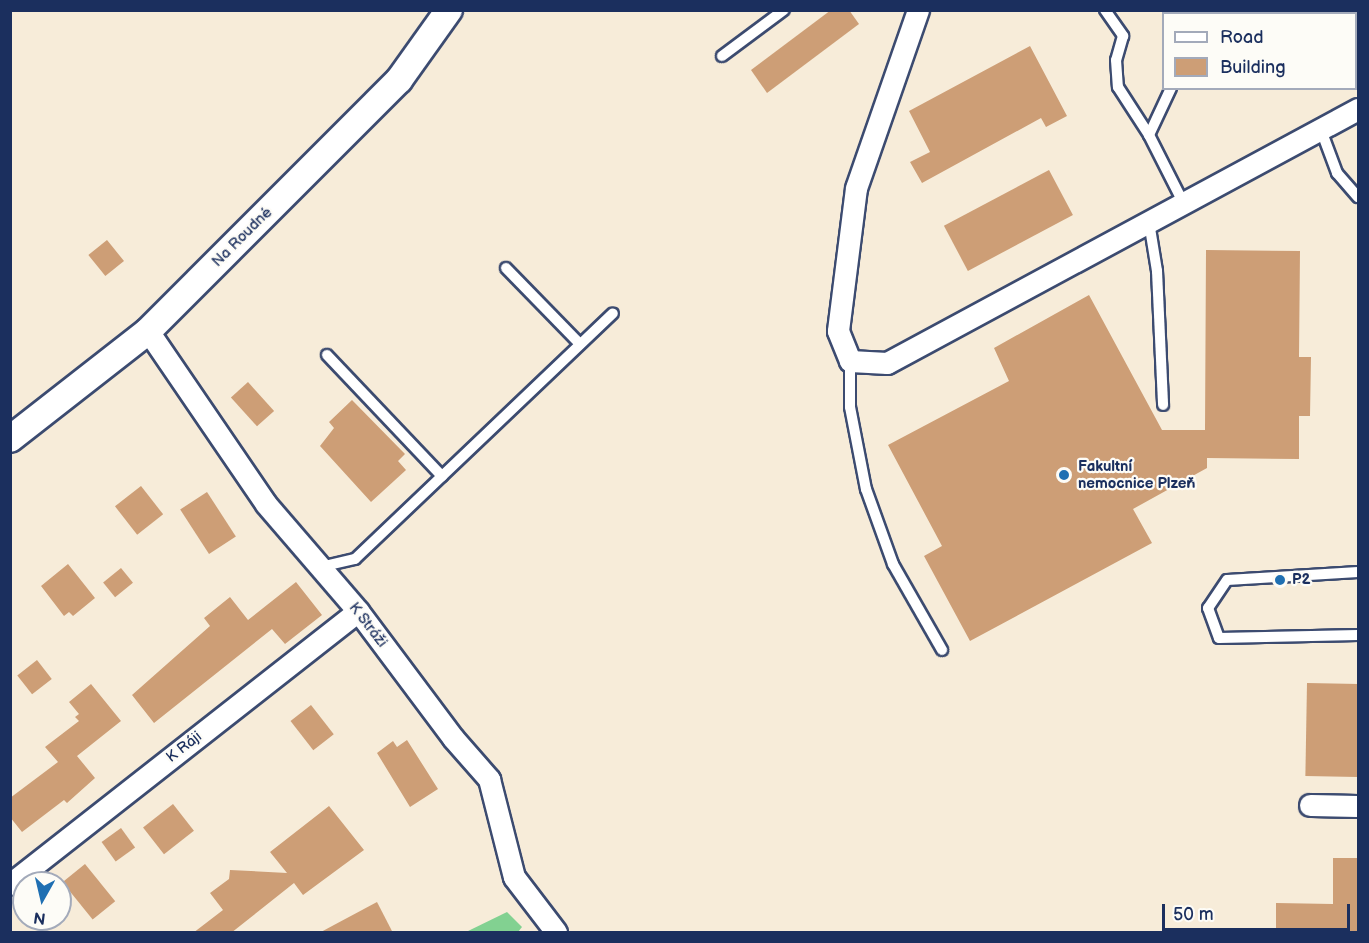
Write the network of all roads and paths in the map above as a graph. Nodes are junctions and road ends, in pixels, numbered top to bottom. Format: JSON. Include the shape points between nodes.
{"nodes":[{"id":1,"x":449,"y":10,"type":"edge"},
{"id":2,"x":784,"y":10,"type":"edge"},
{"id":3,"x":918,"y":10,"type":"edge"},
{"id":4,"x":1105,"y":10,"type":"edge"},
{"id":5,"x":722,"y":56,"type":"dead end"},
{"id":6,"x":1170,"y":90,"type":"edge"},
{"id":7,"x":1359,"y":110,"type":"edge"},
{"id":8,"x":1321,"y":130,"type":"junction"},
{"id":9,"x":1149,"y":135,"type":"junction"},
{"id":10,"x":1359,"y":196,"type":"edge"},
{"id":11,"x":1184,"y":204,"type":"junction"},
{"id":12,"x":1149,"y":222,"type":"junction"},
{"id":13,"x":506,"y":268,"type":"dead end"},
{"id":14,"x":613,"y":313,"type":"dead end"},
{"id":15,"x":148,"y":332,"type":"junction"},
{"id":16,"x":580,"y":344,"type":"junction"},
{"id":17,"x":327,"y":355,"type":"dead end"},
{"id":18,"x":850,"y":360,"type":"junction"},
{"id":19,"x":1163,"y":405,"type":"dead end"},
{"id":20,"x":10,"y":439,"type":"edge"},
{"id":21,"x":442,"y":476,"type":"junction"},
{"id":22,"x":320,"y":567,"type":"junction"},
{"id":23,"x":1359,"y":572,"type":"edge"},
{"id":24,"x":358,"y":611,"type":"junction"},
{"id":25,"x":1359,"y":635,"type":"edge"},
{"id":26,"x":942,"y":650,"type":"dead end"},
{"id":27,"x":1310,"y":805,"type":"dead end"},
{"id":28,"x":1359,"y":806,"type":"edge"},
{"id":29,"x":10,"y":884,"type":"edge"},
{"id":30,"x":556,"y":933,"type":"edge"}],
"edges":[{"from":1,"to":15,"type":"street","name":"Na Roudné","via":[[399,80]]},
{"from":2,"to":5,"type":"lane"},
{"from":3,"to":18,"type":"street","via":[[856,188],[838,331]]},
{"from":4,"to":9,"type":"lane","via":[[1123,36],[1116,60],[1118,87]]},
{"from":6,"to":9,"type":"lane"},
{"from":7,"to":8,"type":"street"},
{"from":8,"to":10,"type":"lane","via":[[1337,173]]},
{"from":8,"to":11,"type":"street"},
{"from":9,"to":11,"type":"lane"},
{"from":11,"to":12,"type":"street"},
{"from":12,"to":18,"type":"street","via":[[886,363]]},
{"from":12,"to":19,"type":"lane","via":[[1156,271]]},
{"from":13,"to":16,"type":"lane"},
{"from":14,"to":16,"type":"lane"},
{"from":15,"to":20,"type":"street","name":"Na Roudné"},
{"from":15,"to":22,"type":"street","name":"K Stráži","via":[[266,504]]},
{"from":16,"to":21,"type":"lane"},
{"from":17,"to":21,"type":"lane"},
{"from":18,"to":26,"type":"lane","via":[[850,407],[866,489],[893,564]]},
{"from":21,"to":22,"type":"lane","via":[[355,559]]},
{"from":22,"to":24,"type":"street","name":"K Stráži"},
{"from":23,"to":25,"type":"lane","via":[[1227,580],[1208,608],[1219,638]]},
{"from":24,"to":29,"type":"street","name":"K Ráji"},
{"from":24,"to":30,"type":"street","name":"K Stráži","via":[[453,738],[489,778],[514,878]]},
{"from":27,"to":28,"type":"street"}]}
